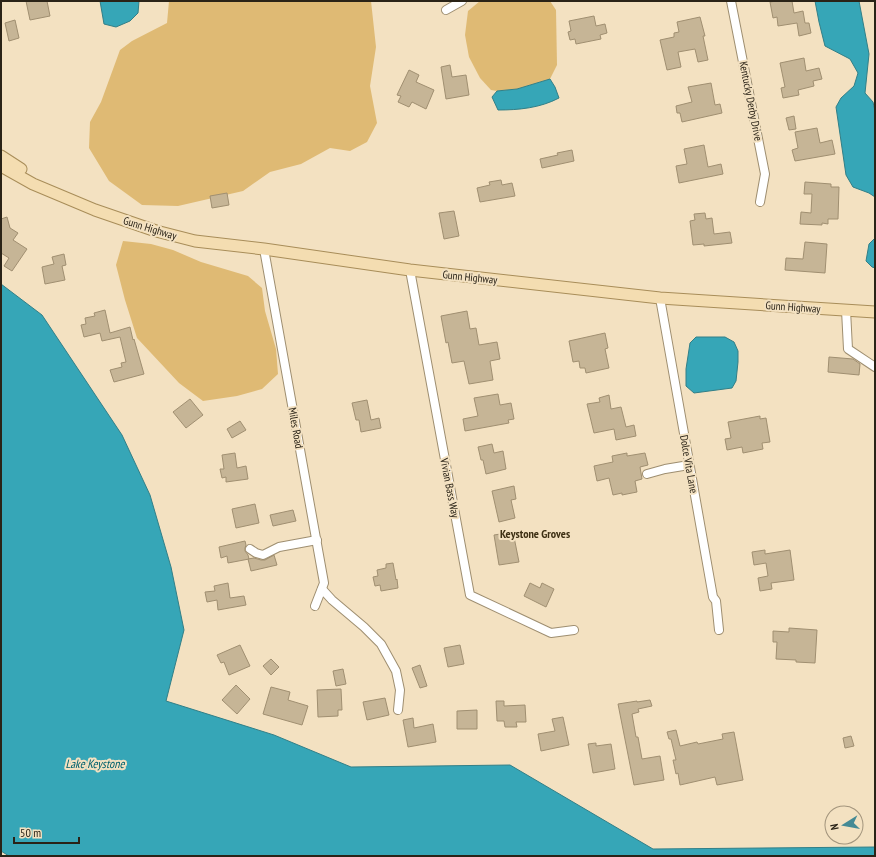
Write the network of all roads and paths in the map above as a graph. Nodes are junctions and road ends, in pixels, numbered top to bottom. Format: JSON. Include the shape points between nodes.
{"nodes":[{"id":1,"x":462,"y":1,"type":"edge"},
{"id":2,"x":731,"y":1,"type":"edge"},
{"id":3,"x":446,"y":10,"type":"dead end"},
{"id":4,"x":1,"y":156,"type":"edge"},
{"id":5,"x":1,"y":166,"type":"edge"},
{"id":6,"x":73,"y":200,"type":"junction"},
{"id":7,"x":760,"y":202,"type":"dead end"},
{"id":8,"x":264,"y":249,"type":"junction"},
{"id":9,"x":410,"y":270,"type":"junction"},
{"id":10,"x":660,"y":298,"type":"junction"},
{"id":11,"x":846,"y":310,"type":"junction"},
{"id":12,"x":875,"y":312,"type":"edge"},
{"id":13,"x":875,"y":367,"type":"edge"},
{"id":14,"x":689,"y":465,"type":"junction"},
{"id":15,"x":647,"y":474,"type":"dead end"},
{"id":16,"x":317,"y":540,"type":"junction"},
{"id":17,"x":250,"y":549,"type":"dead end"},
{"id":18,"x":322,"y":589,"type":"junction"},
{"id":19,"x":315,"y":606,"type":"dead end"},
{"id":20,"x":574,"y":630,"type":"dead end"},
{"id":21,"x":719,"y":630,"type":"dead end"},
{"id":22,"x":398,"y":710,"type":"dead end"}],
"edges":[{"from":1,"to":3,"type":"street"},
{"from":2,"to":7,"type":"street","name":"Kentucky Derby Drive","via":[[765,174]]},
{"from":4,"to":6,"type":"main road","name":"Gunn Highway"},
{"from":5,"to":6,"type":"main road","name":"Gunn Highway","via":[[33,184]]},
{"from":6,"to":8,"type":"main road","name":"Gunn Highway","via":[[156,231],[195,240]]},
{"from":8,"to":9,"type":"main road","name":"Gunn Highway"},
{"from":8,"to":16,"type":"street","name":"Miles Road"},
{"from":9,"to":10,"type":"main road","name":"Gunn Highway"},
{"from":9,"to":20,"type":"street","name":"Vivian Bass Way","via":[[470,595],[550,634]]},
{"from":10,"to":11,"type":"main road","name":"Gunn Highway"},
{"from":10,"to":14,"type":"street","name":"Dolce Vita Lane"},
{"from":11,"to":12,"type":"main road","name":"Gunn Highway"},
{"from":11,"to":13,"type":"street","via":[[848,349]]},
{"from":14,"to":15,"type":"street"},
{"from":14,"to":21,"type":"street","name":"Dolce Vita Lane","via":[[713,597],[716,601]]},
{"from":16,"to":17,"type":"street","via":[[263,554]]},
{"from":16,"to":18,"type":"street","name":"Miles Road","via":[[324,583]]},
{"from":18,"to":19,"type":"street","name":"Miles Road"},
{"from":18,"to":22,"type":"street","via":[[381,644],[396,671],[400,690]]}]}
